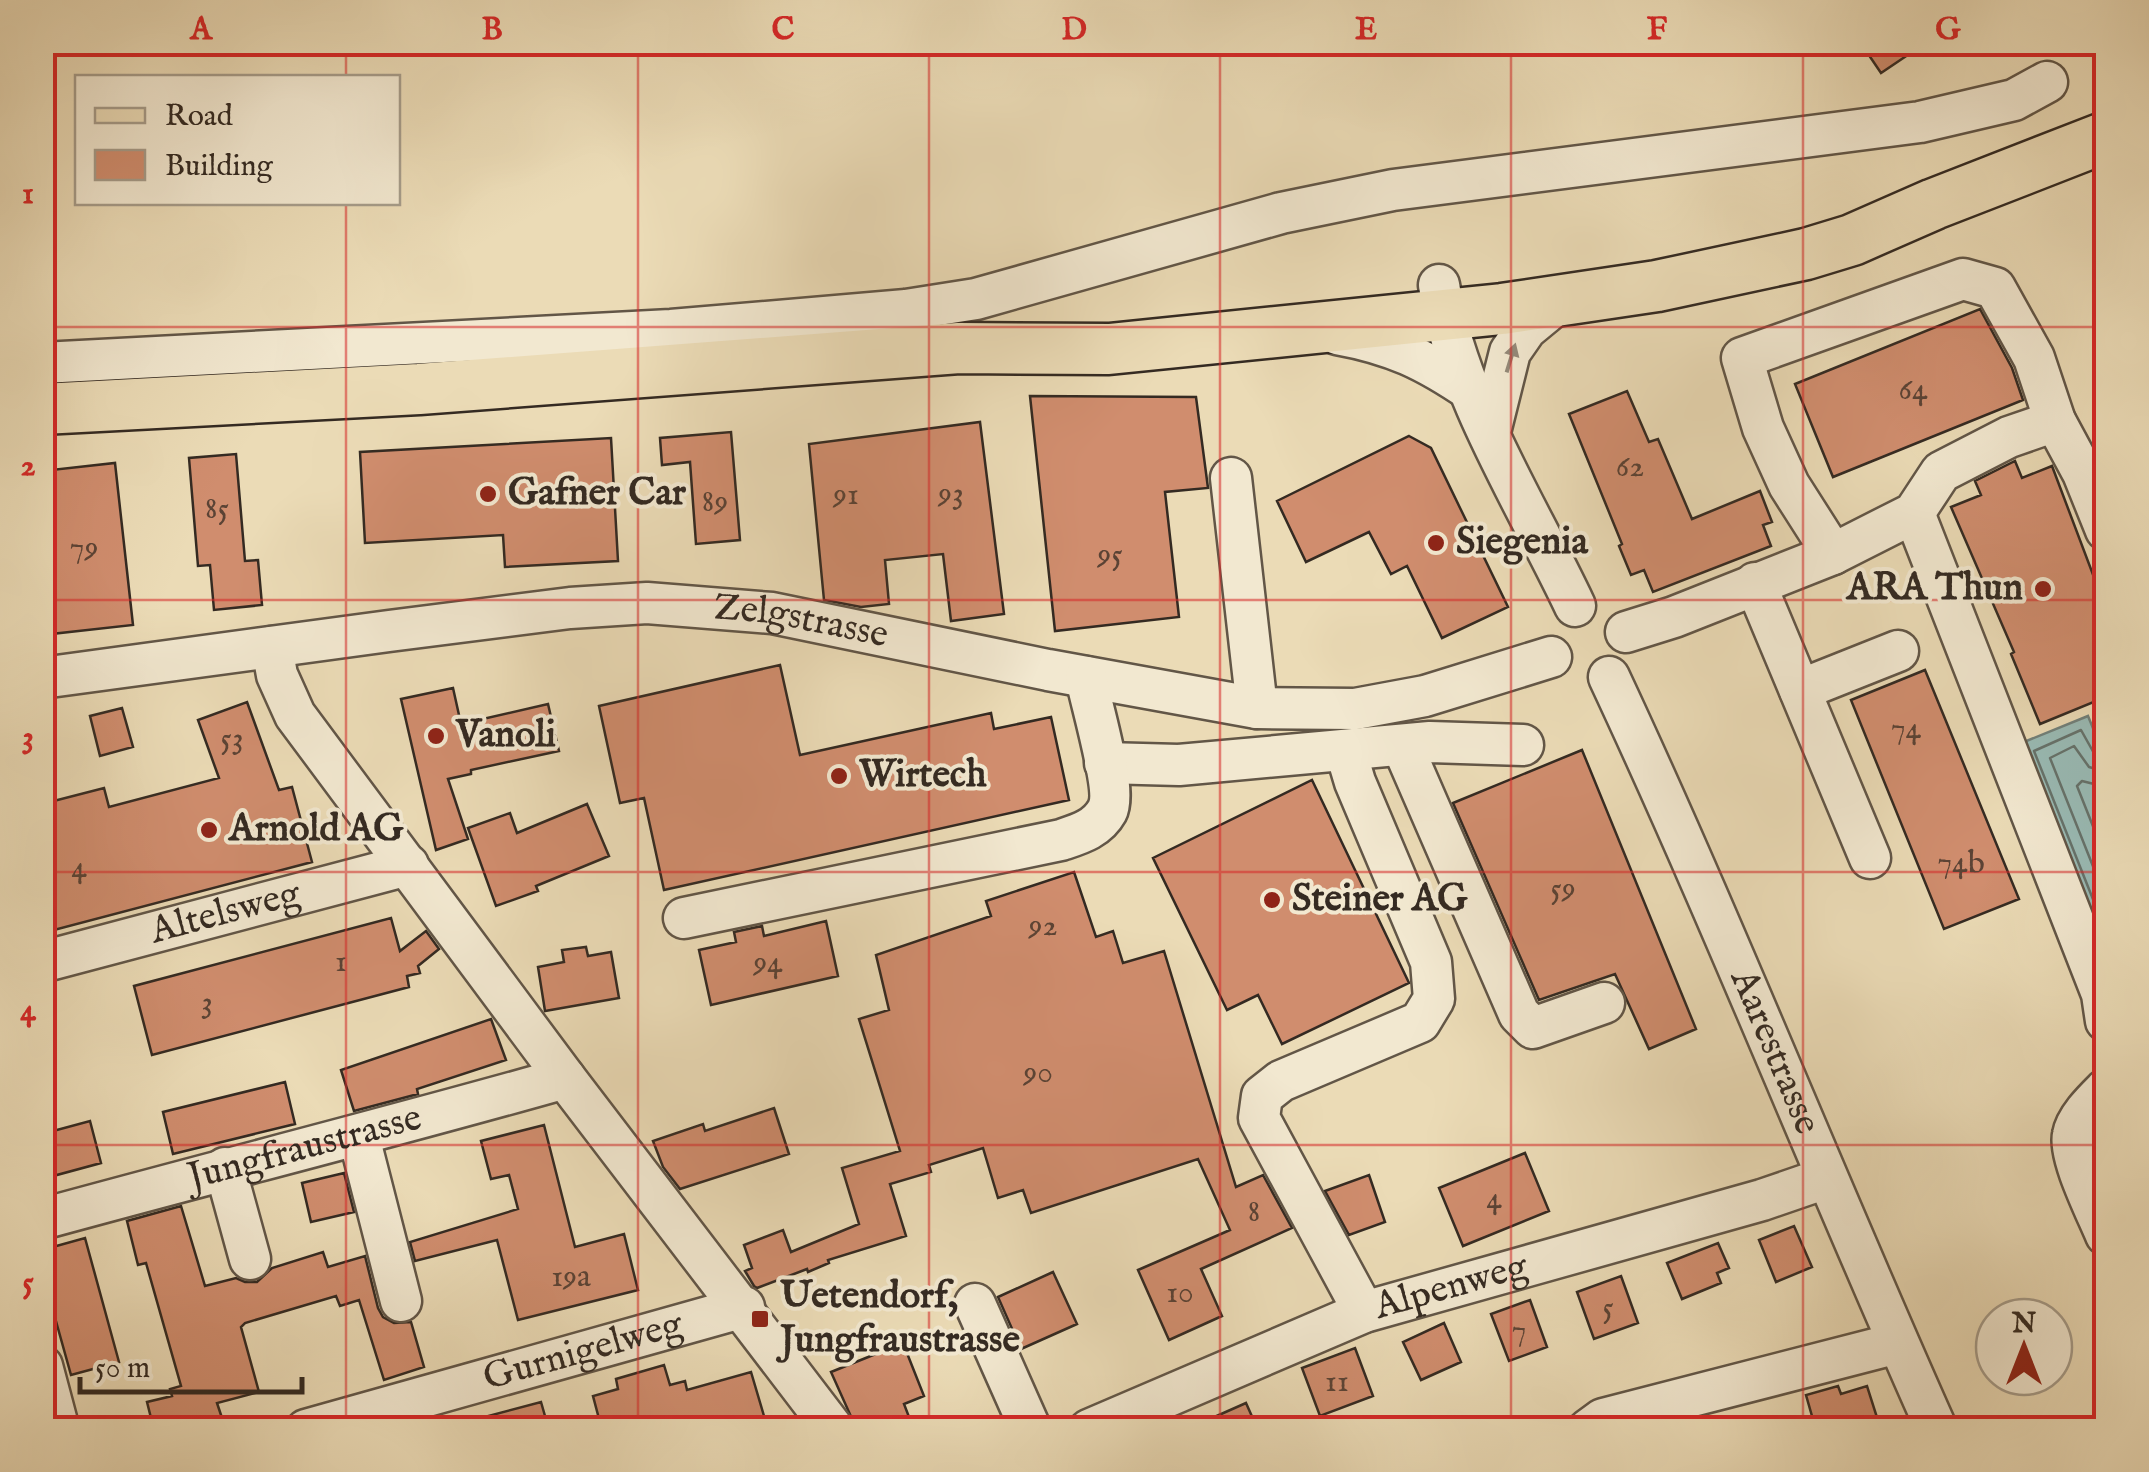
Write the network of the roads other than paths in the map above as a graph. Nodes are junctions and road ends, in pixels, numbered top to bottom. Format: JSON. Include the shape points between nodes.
{"nodes":[{"id":1,"x":2047,"y":82,"type":"dead end"},
{"id":2,"x":2105,"y":138,"type":"edge"},
{"id":3,"x":1934,"y":204,"type":"junction"},
{"id":4,"x":1441,"y":300,"type":"junction"},
{"id":5,"x":1560,"y":301,"type":"junction"},
{"id":6,"x":1314,"y":330,"type":"junction"},
{"id":7,"x":960,"y":348,"type":"junction"},
{"id":8,"x":42,"y":364,"type":"edge"},
{"id":9,"x":1472,"y":392,"type":"junction"},
{"id":10,"x":42,"y":409,"type":"edge"},
{"id":11,"x":2055,"y":421,"type":"junction"},
{"id":12,"x":1490,"y":432,"type":"junction"},
{"id":13,"x":1231,"y":478,"type":"dead end"},
{"id":14,"x":1914,"y":513,"type":"junction"},
{"id":15,"x":2106,"y":530,"type":"edge"},
{"id":16,"x":1833,"y":554,"type":"junction"},
{"id":17,"x":1756,"y":583,"type":"junction"},
{"id":18,"x":1575,"y":606,"type":"junction"},
{"id":19,"x":1626,"y":632,"type":"junction"},
{"id":20,"x":272,"y":647,"type":"junction"},
{"id":21,"x":1898,"y":651,"type":"dead end"},
{"id":22,"x":1551,"y":657,"type":"junction"},
{"id":23,"x":1609,"y":676,"type":"junction"},
{"id":24,"x":42,"y":678,"type":"edge"},
{"id":25,"x":1086,"y":678,"type":"junction"},
{"id":26,"x":1800,"y":690,"type":"junction"},
{"id":27,"x":1257,"y":708,"type":"junction"},
{"id":28,"x":1355,"y":708,"type":"junction"},
{"id":29,"x":1523,"y":745,"type":"dead end"},
{"id":30,"x":1371,"y":749,"type":"junction"},
{"id":31,"x":1105,"y":764,"type":"junction"},
{"id":32,"x":1870,"y":858,"type":"dead end"},
{"id":33,"x":408,"y":865,"type":"junction"},
{"id":34,"x":684,"y":918,"type":"dead end"},
{"id":35,"x":42,"y":962,"type":"edge"},
{"id":36,"x":1604,"y":1003,"type":"dead end"},
{"id":37,"x":2106,"y":1022,"type":"edge"},
{"id":38,"x":566,"y":1078,"type":"junction"},
{"id":39,"x":2106,"y":1089,"type":"edge"},
{"id":40,"x":359,"y":1136,"type":"junction"},
{"id":41,"x":225,"y":1168,"type":"junction"},
{"id":42,"x":1826,"y":1178,"type":"junction"},
{"id":43,"x":42,"y":1219,"type":"edge"},
{"id":44,"x":2106,"y":1235,"type":"edge"},
{"id":45,"x":250,"y":1258,"type":"dead end"},
{"id":46,"x":400,"y":1300,"type":"dead end"},
{"id":47,"x":975,"y":1304,"type":"dead end"},
{"id":48,"x":744,"y":1308,"type":"junction"},
{"id":49,"x":1364,"y":1312,"type":"junction"},
{"id":50,"x":1898,"y":1343,"type":"junction"},
{"id":51,"x":42,"y":1366,"type":"edge"},
{"id":52,"x":59,"y":1430,"type":"edge"},
{"id":53,"x":306,"y":1430,"type":"edge"},
{"id":54,"x":834,"y":1430,"type":"edge"},
{"id":55,"x":1031,"y":1430,"type":"edge"},
{"id":56,"x":1089,"y":1430,"type":"edge"},
{"id":57,"x":1588,"y":1430,"type":"edge"},
{"id":58,"x":1937,"y":1430,"type":"edge"}],
"edges":[{"from":1,"to":8,"type":"street","via":[[2014,100],[1920,122],[1330,202],[976,299],[906,310],[671,330]]},
{"from":2,"to":3,"type":"main road"},
{"from":3,"to":4,"type":"main road"},
{"from":3,"to":5,"type":"main road","via":[[1806,254]]},
{"from":4,"to":5,"type":"main road"},
{"from":4,"to":6,"type":"main road"},
{"from":4,"to":7,"type":"main road","via":[[1056,326]]},
{"from":4,"to":9,"type":"street"},
{"from":12,"to":5,"type":"street","one_way":true,"via":[[1510,352]]},
{"from":6,"to":7,"type":"main road","via":[[1110,349]]},
{"from":6,"to":9,"type":"street","via":[[1394,347]]},
{"from":7,"to":10,"type":"main road","via":[[419,389]]},
{"from":9,"to":12,"type":"street"},
{"from":11,"to":14,"type":"street","via":[[1941,472]]},
{"from":11,"to":15,"type":"street"},
{"from":11,"to":16,"type":"street","via":[[2034,358],[1995,288],[1963,278],[1742,358],[1789,486]]},
{"from":12,"to":18,"type":"street"},
{"from":13,"to":27,"type":"street"},
{"from":14,"to":16,"type":"street"},
{"from":14,"to":37,"type":"street","via":[[2102,994]]},
{"from":16,"to":17,"type":"street"},
{"from":17,"to":19,"type":"street"},
{"from":17,"to":26,"type":"street"},
{"from":18,"to":19,"type":"street","via":[[1610,610]]},
{"from":18,"to":22,"type":"street","via":[[1554,624]]},
{"from":19,"to":23,"type":"street","via":[[1624,657]]},
{"from":20,"to":24,"type":"street","name":"Zelgstrasse"},
{"from":20,"to":25,"type":"street","name":"Zelgstrasse","via":[[648,603],[772,613]]},
{"from":20,"to":33,"type":"street","via":[[296,715]]},
{"from":21,"to":26,"type":"street"},
{"from":22,"to":23,"type":"street","via":[[1558,670],[1582,682]]},
{"from":22,"to":28,"type":"street","name":"Zelgstrasse","via":[[1426,696]]},
{"from":23,"to":42,"type":"street","name":"Aarestrasse","via":[[1774,1044]]},
{"from":25,"to":27,"type":"street","name":"Zelgstrasse"},
{"from":25,"to":31,"type":"street"},
{"from":26,"to":32,"type":"street"},
{"from":27,"to":28,"type":"street","name":"Zelgstrasse"},
{"from":28,"to":30,"type":"street"},
{"from":29,"to":30,"type":"street","via":[[1430,742]]},
{"from":30,"to":31,"type":"street","via":[[1178,765]]},
{"from":30,"to":36,"type":"street","via":[[1520,1014],[1533,1028]]},
{"from":30,"to":49,"type":"street","via":[[1355,782],[1431,962],[1434,999],[1420,1022],[1281,1081],[1262,1096],[1258,1118]]},
{"from":31,"to":34,"type":"street","via":[[1112,788],[1108,810],[1088,832]]},
{"from":33,"to":35,"type":"street","name":"Altelsweg"},
{"from":33,"to":38,"type":"street"},
{"from":38,"to":40,"type":"street","name":"Jungfraustrasse"},
{"from":38,"to":48,"type":"street"},
{"from":39,"to":44,"type":"street","via":[[2072,1135]]},
{"from":40,"to":41,"type":"street","name":"Jungfraustrasse"},
{"from":40,"to":46,"type":"street"},
{"from":41,"to":43,"type":"street","name":"Jungfraustrasse"},
{"from":41,"to":45,"type":"street"},
{"from":42,"to":49,"type":"street","name":"Alpenweg"},
{"from":42,"to":50,"type":"street","name":"Aarestrasse"},
{"from":47,"to":55,"type":"street"},
{"from":48,"to":53,"type":"street","name":"Gurnigelweg"},
{"from":48,"to":54,"type":"street"},
{"from":49,"to":56,"type":"street","name":"Alpenweg"},
{"from":50,"to":57,"type":"street","via":[[1603,1418]]},
{"from":50,"to":58,"type":"street","name":"Aarestrasse"},
{"from":51,"to":52,"type":"street"}]}
